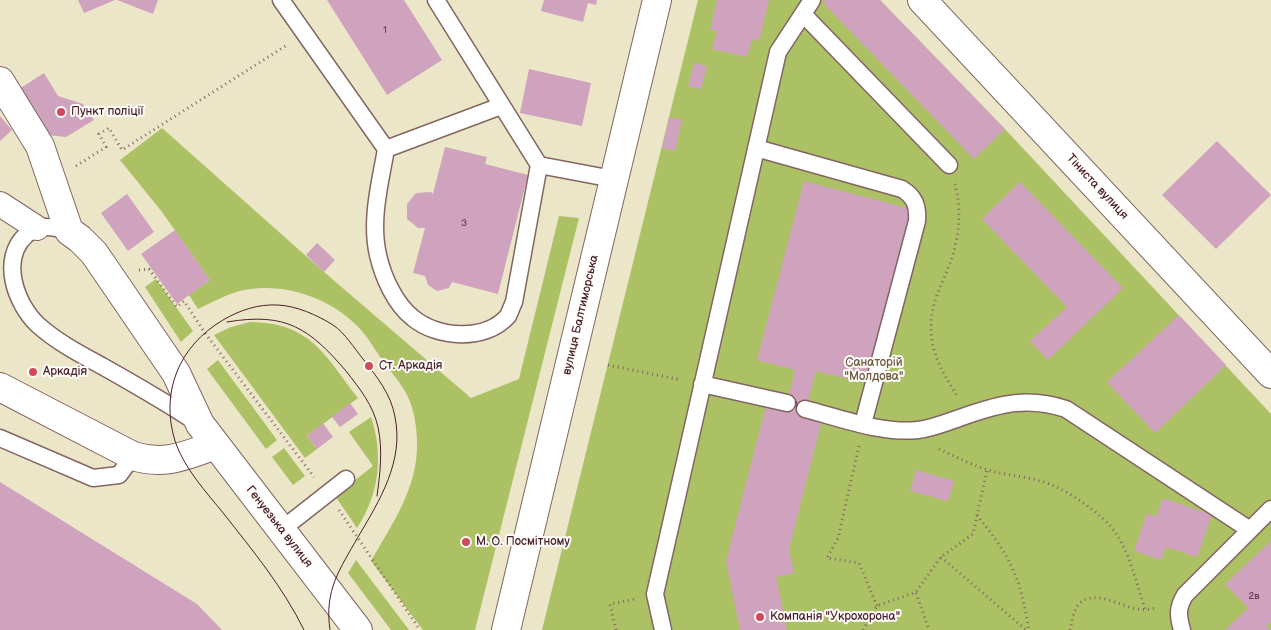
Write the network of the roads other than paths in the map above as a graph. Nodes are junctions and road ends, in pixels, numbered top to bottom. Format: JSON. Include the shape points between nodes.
{"nodes":[{"id":1,"x":282,"y":0,"type":"edge"},
{"id":2,"x":436,"y":0,"type":"edge"},
{"id":3,"x":657,"y":0,"type":"edge"},
{"id":4,"x":812,"y":0,"type":"edge"},
{"id":5,"x":922,"y":0,"type":"edge"},
{"id":6,"x":803,"y":14,"type":"junction"},
{"id":7,"x":0,"y":81,"type":"edge"},
{"id":8,"x":501,"y":106,"type":"junction"},
{"id":9,"x":756,"y":148,"type":"junction"},
{"id":10,"x":386,"y":149,"type":"junction"},
{"id":11,"x":540,"y":165,"type":"junction"},
{"id":12,"x":949,"y":165,"type":"road end"},
{"id":13,"x":613,"y":179,"type":"junction"},
{"id":14,"x":0,"y":204,"type":"edge"},
{"id":15,"x":37,"y":228,"type":"junction"},
{"id":16,"x":69,"y":231,"type":"junction"},
{"id":17,"x":1271,"y":374,"type":"edge"},
{"id":18,"x":702,"y":384,"type":"junction"},
{"id":19,"x":0,"y":387,"type":"edge"},
{"id":20,"x":787,"y":403,"type":"dead end"},
{"id":21,"x":806,"y":409,"type":"dead end"},
{"id":22,"x":200,"y":424,"type":"junction"},
{"id":23,"x":864,"y":424,"type":"junction"},
{"id":24,"x":0,"y":438,"type":"edge"},
{"id":25,"x":216,"y":445,"type":"junction"},
{"id":26,"x":133,"y":456,"type":"junction"},
{"id":27,"x":346,"y":479,"type":"dead end"},
{"id":28,"x":1271,"y":509,"type":"edge"},
{"id":29,"x":281,"y":530,"type":"junction"},
{"id":30,"x":1250,"y":530,"type":"junction"},
{"id":31,"x":358,"y":630,"type":"edge"},
{"id":32,"x":506,"y":630,"type":"edge"},
{"id":33,"x":663,"y":630,"type":"edge"},
{"id":34,"x":1182,"y":630,"type":"edge"}],
"edges":[{"from":1,"to":10,"type":"lane"},
{"from":2,"to":8,"type":"lane"},
{"from":3,"to":13,"type":"street","name":"вулиця Балтиморська"},
{"from":4,"to":6,"type":"lane"},
{"from":5,"to":17,"type":"street","name":"Тіниста вулиця"},
{"from":6,"to":9,"type":"lane","via":[[778,52]]},
{"from":6,"to":12,"type":"lane"},
{"from":7,"to":16,"type":"street","via":[[40,146]]},
{"from":8,"to":10,"type":"lane"},
{"from":8,"to":11,"type":"lane"},
{"from":9,"to":18,"type":"lane"},
{"from":9,"to":23,"type":"lane","via":[[902,189],[917,205],[917,221]]},
{"from":10,"to":11,"type":"lane","via":[[374,220],[386,279],[412,317],[430,330],[451,334],[473,334],[494,327],[508,316],[514,302]]},
{"from":11,"to":13,"type":"lane"},
{"from":13,"to":32,"type":"street","name":"вулиця Балтиморська"},
{"from":14,"to":15,"type":"street"},
{"from":15,"to":16,"type":"lane","via":[[50,226]]},
{"from":15,"to":22,"type":"lane","name":"Генуезька вулиця","via":[[16,246],[10,262],[16,292],[37,323],[57,340]]},
{"from":16,"to":22,"type":"street","name":"Генуезька вулиця","via":[[94,253],[176,373]]},
{"from":18,"to":20,"type":"lane"},
{"from":18,"to":33,"type":"lane","via":[[655,594]]},
{"from":19,"to":26,"type":"street"},
{"from":21,"to":23,"type":"lane"},
{"from":22,"to":25,"type":"street","name":"Генуезька вулиця"},
{"from":23,"to":30,"type":"lane","via":[[898,431],[919,430],[1010,403],[1047,403],[1066,409]]},
{"from":24,"to":26,"type":"lane","via":[[93,478],[119,475]]},
{"from":25,"to":26,"type":"street","via":[[164,460]]},
{"from":25,"to":29,"type":"street","name":"Генуезька вулиця"},
{"from":27,"to":29,"type":"lane"},
{"from":28,"to":30,"type":"lane"},
{"from":29,"to":31,"type":"street","name":"Генуезька вулиця"},
{"from":30,"to":34,"type":"lane","via":[[1178,605]]}]}
